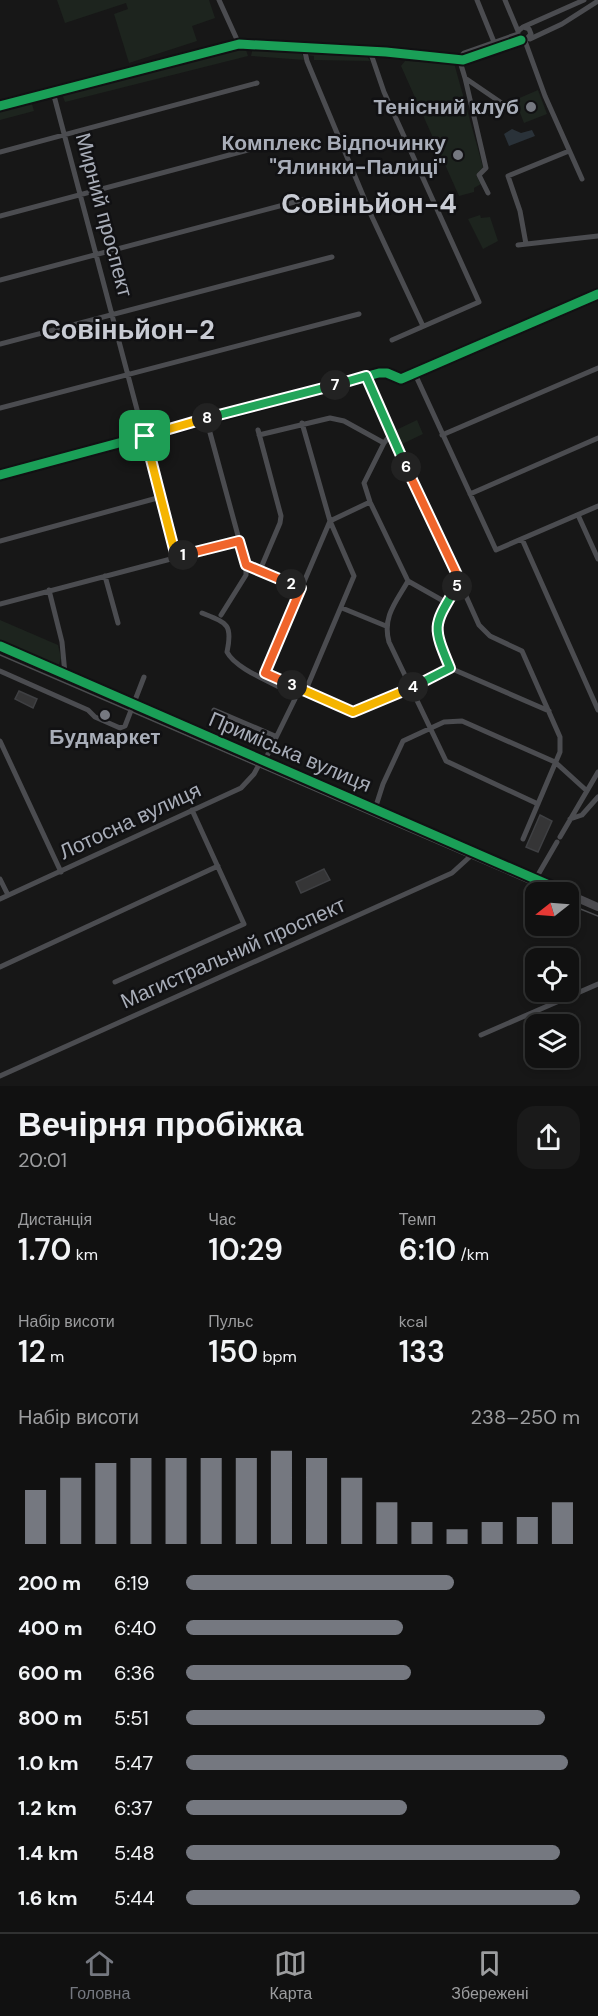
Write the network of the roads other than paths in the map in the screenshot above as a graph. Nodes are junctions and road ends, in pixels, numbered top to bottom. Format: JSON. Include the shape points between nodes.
{"nodes":[{"id":1,"x":219,"y":0,"type":"edge"},
{"id":2,"x":477,"y":0,"type":"edge"},
{"id":3,"x":506,"y":0,"type":"edge"},
{"id":4,"x":584,"y":0,"type":"edge"},
{"id":5,"x":598,"y":1,"type":"edge"},
{"id":6,"x":523,"y":35,"type":"junction"},
{"id":7,"x":494,"y":42,"type":"junction"},
{"id":8,"x":239,"y":44,"type":"junction"},
{"id":9,"x":304,"y":47,"type":"junction"},
{"id":10,"x":370,"y":51,"type":"junction"},
{"id":11,"x":459,"y":58,"type":"junction"},
{"id":12,"x":465,"y":78,"type":"junction"},
{"id":13,"x":257,"y":83,"type":"dead end"},
{"id":14,"x":53,"y":92,"type":"junction"},
{"id":15,"x":0,"y":106,"type":"edge"},
{"id":16,"x":506,"y":106,"type":"dead end"},
{"id":17,"x":65,"y":134,"type":"junction"},
{"id":18,"x":282,"y":141,"type":"dead end"},
{"id":19,"x":569,"y":151,"type":"junction"},
{"id":20,"x":0,"y":152,"type":"edge"},
{"id":21,"x":582,"y":179,"type":"dead end"},
{"id":22,"x":488,"y":193,"type":"dead end"},
{"id":23,"x":81,"y":195,"type":"junction"},
{"id":24,"x":306,"y":199,"type":"dead end"},
{"id":25,"x":0,"y":216,"type":"edge"},
{"id":26,"x":598,"y":236,"type":"edge"},
{"id":27,"x":526,"y":244,"type":"junction"},
{"id":28,"x":518,"y":245,"type":"dead end"},
{"id":29,"x":97,"y":255,"type":"junction"},
{"id":30,"x":333,"y":257,"type":"dead end"},
{"id":31,"x":0,"y":280,"type":"edge"},
{"id":32,"x":598,"y":294,"type":"edge"},
{"id":33,"x":359,"y":314,"type":"dead end"},
{"id":34,"x":113,"y":315,"type":"junction"},
{"id":35,"x":423,"y":326,"type":"junction"},
{"id":36,"x":392,"y":340,"type":"dead end"},
{"id":37,"x":0,"y":344,"type":"edge"},
{"id":38,"x":598,"y":368,"type":"edge"},
{"id":39,"x":129,"y":374,"type":"junction"},
{"id":40,"x":415,"y":374,"type":"junction"},
{"id":41,"x":366,"y":376,"type":"junction"},
{"id":42,"x":0,"y":408,"type":"edge"},
{"id":43,"x":206,"y":418,"type":"junction"},
{"id":44,"x":302,"y":423,"type":"junction"},
{"id":45,"x":391,"y":434,"type":"junction"},
{"id":46,"x":442,"y":435,"type":"junction"},
{"id":47,"x":145,"y":436,"type":"junction"},
{"id":48,"x":598,"y":438,"type":"edge"},
{"id":49,"x":384,"y":443,"type":"junction"},
{"id":50,"x":0,"y":475,"type":"edge"},
{"id":51,"x":470,"y":494,"type":"junction"},
{"id":52,"x":161,"y":497,"type":"junction"},
{"id":53,"x":370,"y":502,"type":"junction"},
{"id":54,"x":598,"y":506,"type":"edge"},
{"id":55,"x":578,"y":514,"type":"junction"},
{"id":56,"x":330,"y":521,"type":"junction"},
{"id":57,"x":522,"y":539,"type":"junction"},
{"id":58,"x":0,"y":541,"type":"edge"},
{"id":59,"x":239,"y":541,"type":"junction"},
{"id":60,"x":176,"y":557,"type":"junction"},
{"id":61,"x":598,"y":559,"type":"edge"},
{"id":62,"x":246,"y":565,"type":"junction"},
{"id":63,"x":260,"y":570,"type":"junction"},
{"id":64,"x":105,"y":576,"type":"junction"},
{"id":65,"x":408,"y":581,"type":"junction"},
{"id":66,"x":460,"y":581,"type":"junction"},
{"id":67,"x":301,"y":588,"type":"junction"},
{"id":68,"x":49,"y":590,"type":"junction"},
{"id":69,"x":447,"y":603,"type":"junction"},
{"id":70,"x":0,"y":604,"type":"edge"},
{"id":71,"x":342,"y":608,"type":"junction"},
{"id":72,"x":202,"y":613,"type":"dead end"},
{"id":73,"x":222,"y":615,"type":"dead end"},
{"id":74,"x":118,"y":623,"type":"dead end"},
{"id":75,"x":386,"y":626,"type":"junction"},
{"id":76,"x":0,"y":646,"type":"edge"},
{"id":77,"x":450,"y":668,"type":"junction"},
{"id":78,"x":0,"y":671,"type":"edge"},
{"id":79,"x":64,"y":674,"type":"junction"},
{"id":80,"x":144,"y":677,"type":"dead end"},
{"id":81,"x":411,"y":687,"type":"junction"},
{"id":82,"x":305,"y":692,"type":"junction"},
{"id":83,"x":134,"y":705,"type":"junction"},
{"id":84,"x":214,"y":710,"type":"dead end"},
{"id":85,"x":598,"y":710,"type":"edge"},
{"id":86,"x":549,"y":711,"type":"junction"},
{"id":87,"x":430,"y":728,"type":"junction"},
{"id":88,"x":275,"y":736,"type":"junction"},
{"id":89,"x":0,"y":741,"type":"edge"},
{"id":90,"x":263,"y":759,"type":"junction"},
{"id":91,"x":555,"y":762,"type":"junction"},
{"id":92,"x":598,"y":772,"type":"edge"},
{"id":93,"x":587,"y":791,"type":"junction"},
{"id":94,"x":598,"y":797,"type":"edge"},
{"id":95,"x":538,"y":804,"type":"junction"},
{"id":96,"x":375,"y":809,"type":"junction"},
{"id":97,"x":192,"y":810,"type":"junction"},
{"id":98,"x":570,"y":819,"type":"junction"},
{"id":99,"x":523,"y":839,"type":"dead end"},
{"id":100,"x":474,"y":853,"type":"junction"},
{"id":101,"x":218,"y":867,"type":"junction"},
{"id":102,"x":61,"y":872,"type":"junction"},
{"id":103,"x":0,"y":879,"type":"edge"},
{"id":104,"x":535,"y":880,"type":"junction"},
{"id":105,"x":540,"y":882,"type":"edge"},
{"id":106,"x":8,"y":895,"type":"junction"},
{"id":107,"x":579,"y":898,"type":"edge"},
{"id":108,"x":0,"y":899,"type":"edge"},
{"id":109,"x":598,"y":907,"type":"edge"},
{"id":110,"x":0,"y":967,"type":"edge"},
{"id":111,"x":115,"y":982,"type":"dead end"},
{"id":112,"x":598,"y":984,"type":"edge"},
{"id":113,"x":481,"y":1035,"type":"dead end"},
{"id":114,"x":0,"y":1076,"type":"edge"}],
"edges":[{"from":1,"to":8,"type":"street"},
{"from":2,"to":7,"type":"street"},
{"from":3,"to":6,"type":"street"},
{"from":4,"to":6,"type":"street"},
{"from":5,"to":6,"type":"street","via":[[562,24]]},
{"from":6,"to":7,"type":"street"},
{"from":6,"to":11,"type":"street","via":[[463,60]]},
{"from":6,"to":19,"type":"street"},
{"from":7,"to":11,"type":"street"},
{"from":8,"to":9,"type":"street"},
{"from":8,"to":14,"type":"street"},
{"from":9,"to":10,"type":"street"},
{"from":9,"to":35,"type":"street","via":[[372,217]]},
{"from":10,"to":11,"type":"street"},
{"from":10,"to":35,"type":"street","via":[[384,92],[479,302]]},
{"from":11,"to":12,"type":"street"},
{"from":12,"to":16,"type":"street"},
{"from":12,"to":22,"type":"street","via":[[486,168],[479,175]]},
{"from":13,"to":17,"type":"street"},
{"from":14,"to":15,"type":"street"},
{"from":14,"to":17,"type":"street","name":"Мирний проспект"},
{"from":17,"to":20,"type":"street"},
{"from":17,"to":23,"type":"street","name":"Мирний проспект"},
{"from":18,"to":23,"type":"street"},
{"from":19,"to":21,"type":"street"},
{"from":19,"to":27,"type":"street","via":[[508,176]]},
{"from":23,"to":25,"type":"street"},
{"from":23,"to":29,"type":"street","name":"Мирний проспект"},
{"from":24,"to":29,"type":"street"},
{"from":26,"to":27,"type":"street"},
{"from":27,"to":28,"type":"street"},
{"from":29,"to":31,"type":"street"},
{"from":29,"to":34,"type":"street","name":"Мирний проспект"},
{"from":30,"to":34,"type":"street"},
{"from":32,"to":40,"type":"street"},
{"from":33,"to":39,"type":"street"},
{"from":34,"to":37,"type":"street"},
{"from":34,"to":39,"type":"street","name":"Мирний проспект"},
{"from":35,"to":36,"type":"street"},
{"from":38,"to":46,"type":"street"},
{"from":39,"to":42,"type":"street"},
{"from":39,"to":47,"type":"street","name":"Мирний проспект"},
{"from":40,"to":41,"type":"street","via":[[401,379],[384,373]]},
{"from":40,"to":46,"type":"street"},
{"from":41,"to":43,"type":"street"},
{"from":41,"to":45,"type":"street"},
{"from":43,"to":47,"type":"street"},
{"from":43,"to":59,"type":"street"},
{"from":44,"to":49,"type":"street","via":[[337,419]]},
{"from":44,"to":56,"type":"street"},
{"from":44,"to":63,"type":"street","via":[[259,432],[281,516]]},
{"from":45,"to":49,"type":"street"},
{"from":45,"to":66,"type":"street"},
{"from":46,"to":51,"type":"street"},
{"from":47,"to":50,"type":"street"},
{"from":47,"to":52,"type":"street","name":"Мирний проспект"},
{"from":48,"to":51,"type":"street"},
{"from":49,"to":53,"type":"street","via":[[365,479]]},
{"from":51,"to":57,"type":"street","via":[[496,550]]},
{"from":52,"to":58,"type":"street"},
{"from":52,"to":60,"type":"street","name":"Мирний проспект"},
{"from":53,"to":56,"type":"street"},
{"from":53,"to":65,"type":"street"},
{"from":54,"to":55,"type":"street"},
{"from":55,"to":57,"type":"street"},
{"from":55,"to":61,"type":"street"},
{"from":56,"to":67,"type":"street"},
{"from":56,"to":71,"type":"street","via":[[354,572]]},
{"from":57,"to":85,"type":"street"},
{"from":59,"to":60,"type":"street"},
{"from":59,"to":62,"type":"street"},
{"from":60,"to":64,"type":"street"},
{"from":62,"to":63,"type":"street"},
{"from":62,"to":73,"type":"street","via":[[246,575]]},
{"from":63,"to":67,"type":"street"},
{"from":64,"to":68,"type":"street"},
{"from":64,"to":74,"type":"street"},
{"from":65,"to":69,"type":"street"},
{"from":65,"to":75,"type":"street","via":[[388,615]]},
{"from":66,"to":69,"type":"street"},
{"from":66,"to":86,"type":"street","via":[[483,630],[522,651]]},
{"from":67,"to":82,"type":"street","via":[[265,673]]},
{"from":68,"to":70,"type":"street"},
{"from":68,"to":79,"type":"street","via":[[62,642]]},
{"from":69,"to":77,"type":"street","via":[[436,632]]},
{"from":71,"to":75,"type":"street"},
{"from":71,"to":82,"type":"street"},
{"from":72,"to":88,"type":"street","name":"Лотосна вулиця","via":[[229,628],[230,657],[294,695]]},
{"from":75,"to":81,"type":"street","via":[[389,642]]},
{"from":76,"to":79,"type":"street","name":"Приміська вулиця"},
{"from":77,"to":81,"type":"street"},
{"from":77,"to":86,"type":"street"},
{"from":78,"to":83,"type":"street","via":[[120,728],[125,726]]},
{"from":79,"to":83,"type":"street","name":"Приміська вулиця"},
{"from":80,"to":83,"type":"street"},
{"from":81,"to":82,"type":"street","via":[[356,712]]},
{"from":81,"to":87,"type":"street"},
{"from":83,"to":90,"type":"street","name":"Приміська вулиця"},
{"from":84,"to":88,"type":"street"},
{"from":86,"to":91,"type":"street","via":[[561,742]]},
{"from":87,"to":91,"type":"street","via":[[462,721]]},
{"from":87,"to":95,"type":"street","via":[[448,764]]},
{"from":87,"to":96,"type":"street","via":[[400,744]]},
{"from":88,"to":90,"type":"street","name":"Лотосна вулиця"},
{"from":89,"to":102,"type":"street"},
{"from":90,"to":96,"type":"street","name":"Приміська вулиця"},
{"from":90,"to":97,"type":"street","name":"Лотосна вулиця","via":[[241,788]]},
{"from":91,"to":93,"type":"street"},
{"from":91,"to":95,"type":"street"},
{"from":92,"to":93,"type":"street"},
{"from":93,"to":98,"type":"street"},
{"from":94,"to":98,"type":"street","via":[[582,815]]},
{"from":95,"to":99,"type":"street"},
{"from":96,"to":100,"type":"street","name":"Приміська вулиця"},
{"from":97,"to":101,"type":"street"},
{"from":97,"to":102,"type":"street","name":"Лотосна вулиця"},
{"from":98,"to":104,"type":"street"},
{"from":100,"to":104,"type":"street","name":"Приміська вулиця"},
{"from":100,"to":114,"type":"street","name":"Магистральний проспект","via":[[452,873]]},
{"from":101,"to":110,"type":"street"},
{"from":101,"to":111,"type":"street","via":[[244,924]]},
{"from":102,"to":106,"type":"street","name":"Лотосна вулиця"},
{"from":103,"to":106,"type":"street"},
{"from":104,"to":105,"type":"street","name":"Приміська вулиця"},
{"from":106,"to":108,"type":"street","name":"Лотосна вулиця"},
{"from":107,"to":109,"type":"street","name":"Приміська вулиця"},
{"from":112,"to":113,"type":"street"}]}
